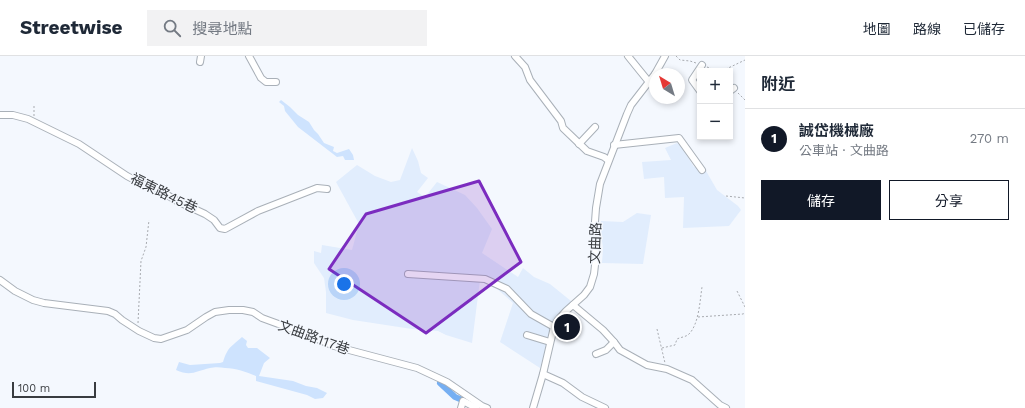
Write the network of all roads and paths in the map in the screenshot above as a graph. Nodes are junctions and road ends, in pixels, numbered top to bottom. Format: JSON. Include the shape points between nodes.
{"nodes":[{"id":1,"x":249,"y":56,"type":"edge"},
{"id":2,"x":515,"y":56,"type":"edge"},
{"id":3,"x":628,"y":56,"type":"edge"},
{"id":4,"x":665,"y":56,"type":"edge"},
{"id":5,"x":745,"y":60,"type":"edge"},
{"id":6,"x":702,"y":65,"type":"dead end"},
{"id":7,"x":658,"y":68,"type":"edge"},
{"id":8,"x":700,"y":68,"type":"edge"},
{"id":9,"x":728,"y":68,"type":"edge"},
{"id":10,"x":697,"y":72,"type":"edge"},
{"id":11,"x":276,"y":82,"type":"dead end"},
{"id":12,"x":649,"y":82,"type":"joint"},
{"id":13,"x":697,"y":87,"type":"edge"},
{"id":14,"x":34,"y":106,"type":"dead end"},
{"id":15,"x":0,"y":115,"type":"edge"},
{"id":16,"x":32,"y":121,"type":"junction"},
{"id":17,"x":595,"y":127,"type":"dead end"},
{"id":18,"x":579,"y":144,"type":"junction"},
{"id":19,"x":614,"y":145,"type":"junction"},
{"id":20,"x":608,"y":160,"type":"junction"},
{"id":21,"x":702,"y":170,"type":"dead end"},
{"id":22,"x":327,"y":189,"type":"dead end"},
{"id":23,"x":726,"y":196,"type":"dead end"},
{"id":24,"x":745,"y":198,"type":"edge"},
{"id":25,"x":149,"y":220,"type":"dead end"},
{"id":26,"x":408,"y":274,"type":"dead end"},
{"id":27,"x":0,"y":280,"type":"edge"},
{"id":28,"x":702,"y":287,"type":"dead end"},
{"id":29,"x":737,"y":291,"type":"dead end"},
{"id":30,"x":573,"y":305,"type":"junction"},
{"id":31,"x":745,"y":307,"type":"edge"},
{"id":32,"x":745,"y":313,"type":"edge"},
{"id":33,"x":698,"y":317,"type":"junction"},
{"id":34,"x":554,"y":327,"type":"junction"},
{"id":35,"x":657,"y":329,"type":"dead end"},
{"id":36,"x":139,"y":331,"type":"junction"},
{"id":37,"x":527,"y":335,"type":"dead end"},
{"id":38,"x":550,"y":342,"type":"junction"},
{"id":39,"x":614,"y":342,"type":"junction"},
{"id":40,"x":662,"y":348,"type":"junction"},
{"id":41,"x":596,"y":354,"type":"dead end"},
{"id":42,"x":667,"y":369,"type":"junction"},
{"id":43,"x":543,"y":374,"type":"junction"},
{"id":44,"x":460,"y":408,"type":"edge"},
{"id":45,"x":476,"y":408,"type":"edge"},
{"id":46,"x":487,"y":408,"type":"edge"},
{"id":47,"x":533,"y":408,"type":"edge"},
{"id":48,"x":605,"y":408,"type":"edge"},
{"id":49,"x":726,"y":408,"type":"edge"}],
"edges":[{"from":1,"to":11,"type":"street","via":[[261,78],[266,82]]},
{"from":2,"to":18,"type":"street","via":[[525,67],[530,80],[561,121],[563,128]]},
{"from":3,"to":12,"type":"street"},
{"from":4,"to":7,"type":"street","name":"文曲路"},
{"from":5,"to":9,"type":"path"},
{"from":6,"to":8,"type":"street"},
{"from":10,"to":13,"type":"street","via":[[692,80]]},
{"from":12,"to":19,"type":"street","name":"文曲路","via":[[627,114]]},
{"from":14,"to":16,"type":"path"},
{"from":15,"to":16,"type":"street","name":"福東路45巷","via":[[13,115]]},
{"from":16,"to":22,"type":"street","name":"福東路45巷","via":[[79,144],[127,176],[205,214],[220,228],[225,229],[258,211],[317,188]]},
{"from":17,"to":18,"type":"street"},
{"from":18,"to":20,"type":"street","via":[[587,151]]},
{"from":19,"to":20,"type":"street","name":"文曲路"},
{"from":19,"to":21,"type":"street","via":[[679,138]]},
{"from":20,"to":30,"type":"street","name":"文曲路","via":[[596,208],[594,274],[590,287]]},
{"from":23,"to":24,"type":"path"},
{"from":25,"to":36,"type":"path","via":[[146,247],[141,261]]},
{"from":26,"to":34,"type":"street","via":[[485,279],[507,290],[531,314]]},
{"from":27,"to":36,"type":"street","name":"文曲路117巷","via":[[15,291],[44,304],[108,311]]},
{"from":28,"to":33,"type":"path"},
{"from":29,"to":31,"type":"path"},
{"from":30,"to":34,"type":"street","name":"文曲路"},
{"from":30,"to":39,"type":"street"},
{"from":32,"to":33,"type":"path"},
{"from":33,"to":40,"type":"path","via":[[688,335],[677,339],[675,345]]},
{"from":34,"to":38,"type":"street","name":"文曲路"},
{"from":35,"to":40,"type":"path"},
{"from":36,"to":46,"type":"street","name":"文曲路117巷","via":[[154,338],[161,338],[187,330],[216,312],[253,312],[262,318],[334,346],[417,368],[447,382]]},
{"from":37,"to":38,"type":"street"},
{"from":38,"to":43,"type":"street","name":"文曲路"},
{"from":39,"to":41,"type":"street","via":[[606,350]]},
{"from":39,"to":42,"type":"street","via":[[620,350],[647,365]]},
{"from":40,"to":42,"type":"path"},
{"from":42,"to":49,"type":"street","via":[[692,380]]},
{"from":43,"to":47,"type":"street","name":"文曲路"},
{"from":43,"to":48,"type":"street","via":[[563,383],[582,398]]},
{"from":44,"to":45,"type":"street","via":[[463,401]]}]}
